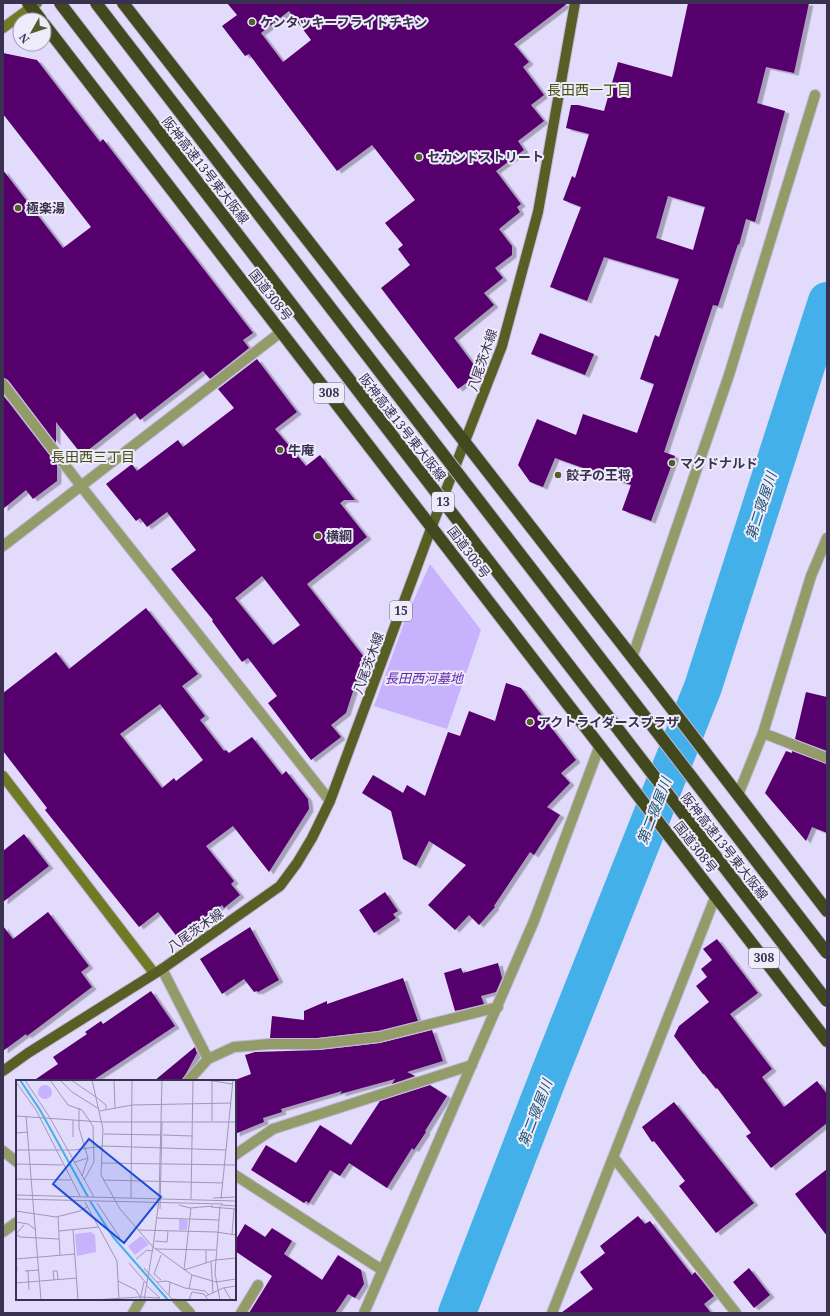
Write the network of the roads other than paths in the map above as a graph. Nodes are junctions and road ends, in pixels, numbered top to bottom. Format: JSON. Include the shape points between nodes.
{"nodes":[{"id":1,"x":60,"y":3,"type":"edge"},
{"id":2,"x":96,"y":3,"type":"edge"},
{"id":3,"x":123,"y":3,"type":"edge"},
{"id":4,"x":575,"y":3,"type":"edge"},
{"id":5,"x":32,"y":4,"type":"edge"},
{"id":6,"x":3,"y":28,"type":"edge"},
{"id":7,"x":52,"y":34,"type":"edge"},
{"id":8,"x":815,"y":94,"type":"dead end"},
{"id":9,"x":282,"y":332,"type":"junction"},
{"id":10,"x":3,"y":384,"type":"edge"},
{"id":11,"x":465,"y":444,"type":"junction"},
{"id":12,"x":81,"y":486,"type":"junction"},
{"id":13,"x":432,"y":526,"type":"junction"},
{"id":14,"x":827,"y":538,"type":"edge"},
{"id":15,"x":3,"y":546,"type":"edge"},
{"id":16,"x":632,"y":658,"type":"junction"},
{"id":17,"x":763,"y":733,"type":"junction"},
{"id":18,"x":600,"y":745,"type":"junction"},
{"id":19,"x":827,"y":758,"type":"edge"},
{"id":20,"x":3,"y":776,"type":"edge"},
{"id":21,"x":738,"y":795,"type":"junction"},
{"id":22,"x":330,"y":801,"type":"junction"},
{"id":23,"x":716,"y":895,"type":"junction"},
{"id":24,"x":827,"y":911,"type":"edge"},
{"id":25,"x":827,"y":952,"type":"edge"},
{"id":26,"x":158,"y":971,"type":"junction"},
{"id":27,"x":827,"y":1001,"type":"edge"},
{"id":28,"x":498,"y":1007,"type":"junction"},
{"id":29,"x":827,"y":1041,"type":"edge"},
{"id":30,"x":208,"y":1059,"type":"junction"},
{"id":31,"x":472,"y":1065,"type":"junction"},
{"id":32,"x":3,"y":1071,"type":"edge"},
{"id":33,"x":189,"y":1080,"type":"edge"},
{"id":34,"x":3,"y":1150,"type":"edge"},
{"id":35,"x":236,"y":1154,"type":"edge"},
{"id":36,"x":614,"y":1158,"type":"junction"},
{"id":37,"x":16,"y":1161,"type":"edge"},
{"id":38,"x":236,"y":1176,"type":"edge"},
{"id":39,"x":16,"y":1223,"type":"edge"},
{"id":40,"x":3,"y":1232,"type":"edge"},
{"id":41,"x":382,"y":1270,"type":"junction"},
{"id":42,"x":258,"y":1285,"type":"dead end"},
{"id":43,"x":140,"y":1300,"type":"edge"},
{"id":44,"x":178,"y":1300,"type":"edge"},
{"id":45,"x":133,"y":1313,"type":"edge"},
{"id":46,"x":190,"y":1313,"type":"edge"},
{"id":47,"x":241,"y":1313,"type":"edge"},
{"id":48,"x":364,"y":1313,"type":"edge"},
{"id":49,"x":552,"y":1313,"type":"edge"},
{"id":50,"x":736,"y":1313,"type":"edge"}],
"edges":[{"from":1,"to":27,"type":"highway","name":"阪神高速13号東大阪線","number":"13","bridge":true},
{"from":2,"to":25,"type":"highway","name":"阪神高速13号東大阪線","number":"13","bridge":true},
{"from":3,"to":11,"type":"highway"},
{"from":4,"to":11,"type":"main road","name":"八尾茨木線","number":"15","via":[[538,212],[502,346]]},
{"from":5,"to":6,"type":"street"},
{"from":7,"to":9,"type":"highway","name":"国道308号","number":"308"},
{"from":8,"to":16,"type":"street","via":[[729,375]]},
{"from":9,"to":12,"type":"street"},
{"from":9,"to":13,"type":"highway","name":"国道308号","number":"308"},
{"from":10,"to":12,"type":"street"},
{"from":11,"to":13,"type":"main road","name":"八尾茨木線","number":"15"},
{"from":11,"to":16,"type":"highway"},
{"from":12,"to":15,"type":"street"},
{"from":12,"to":22,"type":"street"},
{"from":13,"to":18,"type":"highway","name":"国道308号","number":"308"},
{"from":13,"to":22,"type":"main road","name":"八尾茨木線","number":"15"},
{"from":14,"to":17,"type":"street","via":[[811,576]]},
{"from":16,"to":21,"type":"highway"},
{"from":17,"to":19,"type":"street"},
{"from":17,"to":21,"type":"street"},
{"from":18,"to":23,"type":"highway","name":"国道308号","number":"308"},
{"from":18,"to":28,"type":"street","via":[[534,921]]},
{"from":20,"to":26,"type":"street"},
{"from":21,"to":24,"type":"highway"},
{"from":22,"to":26,"type":"main road","name":"八尾茨木線","number":"15","via":[[312,838],[280,886]]},
{"from":23,"to":29,"type":"highway","name":"国道308号","number":"308"},
{"from":23,"to":36,"type":"street"},
{"from":26,"to":30,"type":"street"},
{"from":26,"to":32,"type":"main road","name":"八尾茨木線","number":"15"},
{"from":28,"to":30,"type":"street","via":[[379,1037],[318,1044],[234,1047]]},
{"from":28,"to":31,"type":"street"},
{"from":30,"to":33,"type":"street"},
{"from":31,"to":35,"type":"street","via":[[273,1129]]},
{"from":31,"to":41,"type":"street"},
{"from":34,"to":37,"type":"street"},
{"from":36,"to":49,"type":"street"},
{"from":36,"to":50,"type":"street"},
{"from":38,"to":41,"type":"street"},
{"from":39,"to":40,"type":"street"},
{"from":41,"to":48,"type":"street"},
{"from":42,"to":47,"type":"street"},
{"from":43,"to":45,"type":"street"},
{"from":44,"to":46,"type":"street"}]}
